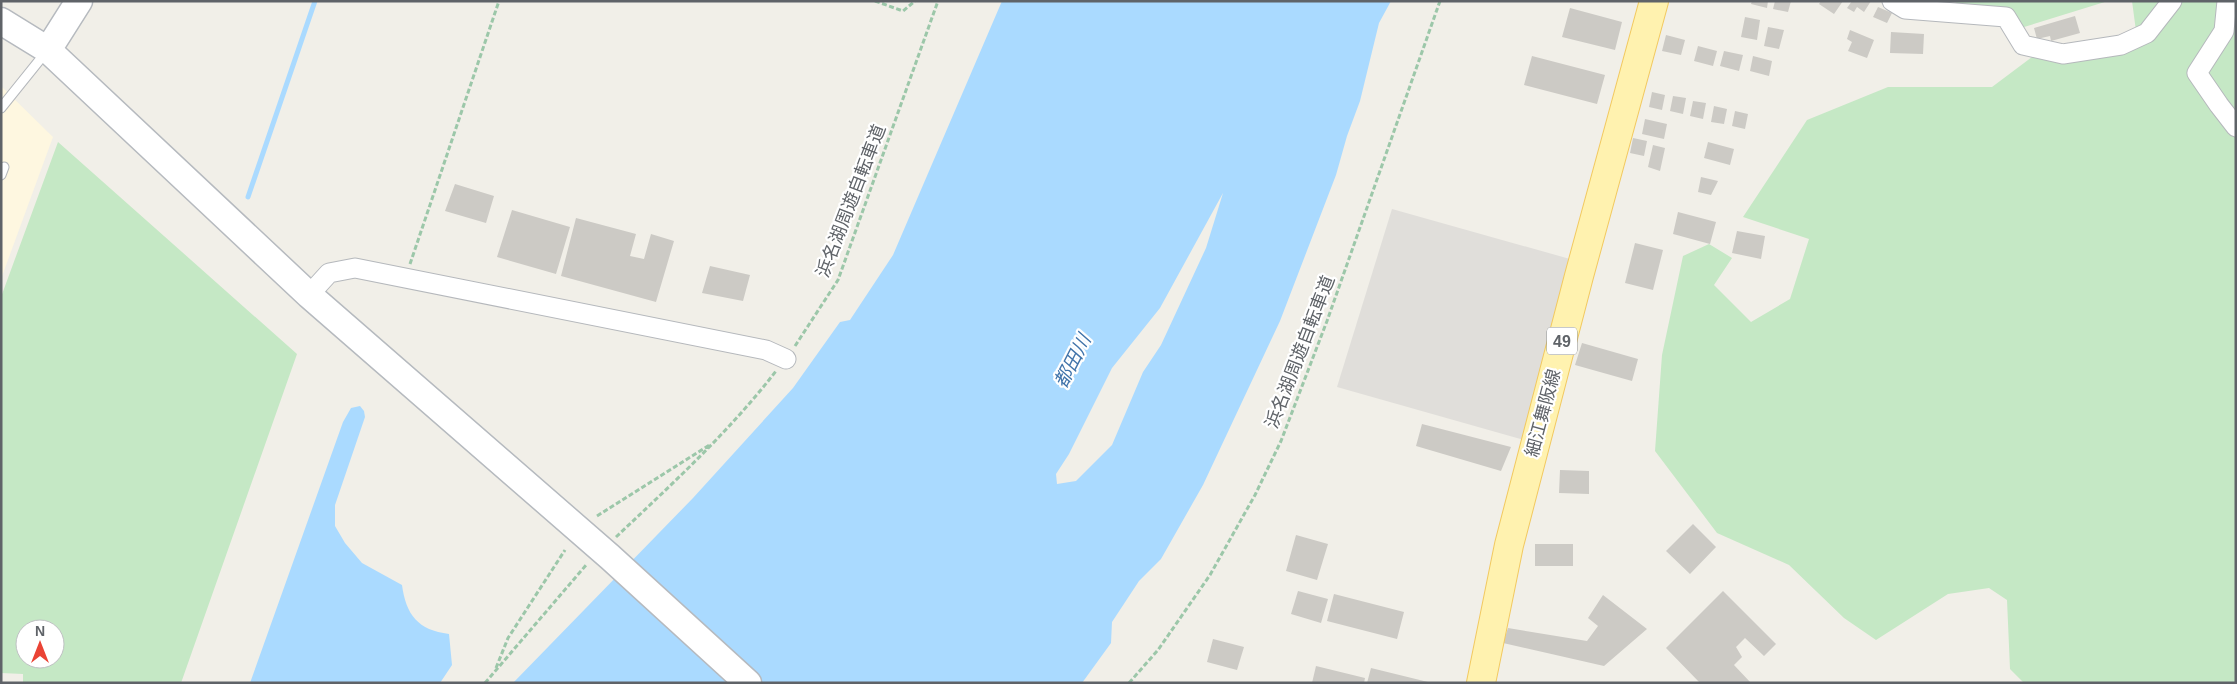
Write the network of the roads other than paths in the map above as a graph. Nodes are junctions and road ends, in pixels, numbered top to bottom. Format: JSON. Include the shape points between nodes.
{"nodes":[{"id":1,"x":79,"y":1,"type":"edge"},
{"id":2,"x":1654,"y":1,"type":"edge"},
{"id":3,"x":1892,"y":1,"type":"edge"},
{"id":4,"x":2172,"y":1,"type":"edge"},
{"id":5,"x":2228,"y":1,"type":"edge"},
{"id":6,"x":1,"y":21,"type":"edge"},
{"id":7,"x":48,"y":50,"type":"junction"},
{"id":8,"x":1,"y":108,"type":"edge"},
{"id":9,"x":2236,"y":126,"type":"edge"},
{"id":10,"x":309,"y":295,"type":"junction"},
{"id":11,"x":786,"y":359,"type":"road end"},
{"id":12,"x":748,"y":683,"type":"edge"},
{"id":13,"x":1481,"y":683,"type":"edge"}],
"edges":[{"from":1,"to":7,"type":"street"},
{"from":2,"to":13,"type":"main road","name":"細江舞阪線","number":"49","via":[[1509,546]]},
{"from":3,"to":4,"type":"street","via":[[1906,9],[2006,17],[2023,45],[2063,54],[2121,45],[2147,33]]},
{"from":5,"to":9,"type":"street","via":[[2224,31],[2197,73]]},
{"from":6,"to":7,"type":"street"},
{"from":7,"to":8,"type":"lane"},
{"from":7,"to":10,"type":"street"},
{"from":10,"to":11,"type":"street","via":[[329,273],[355,268],[766,350]]},
{"from":10,"to":12,"type":"street","via":[[605,551]]}]}
